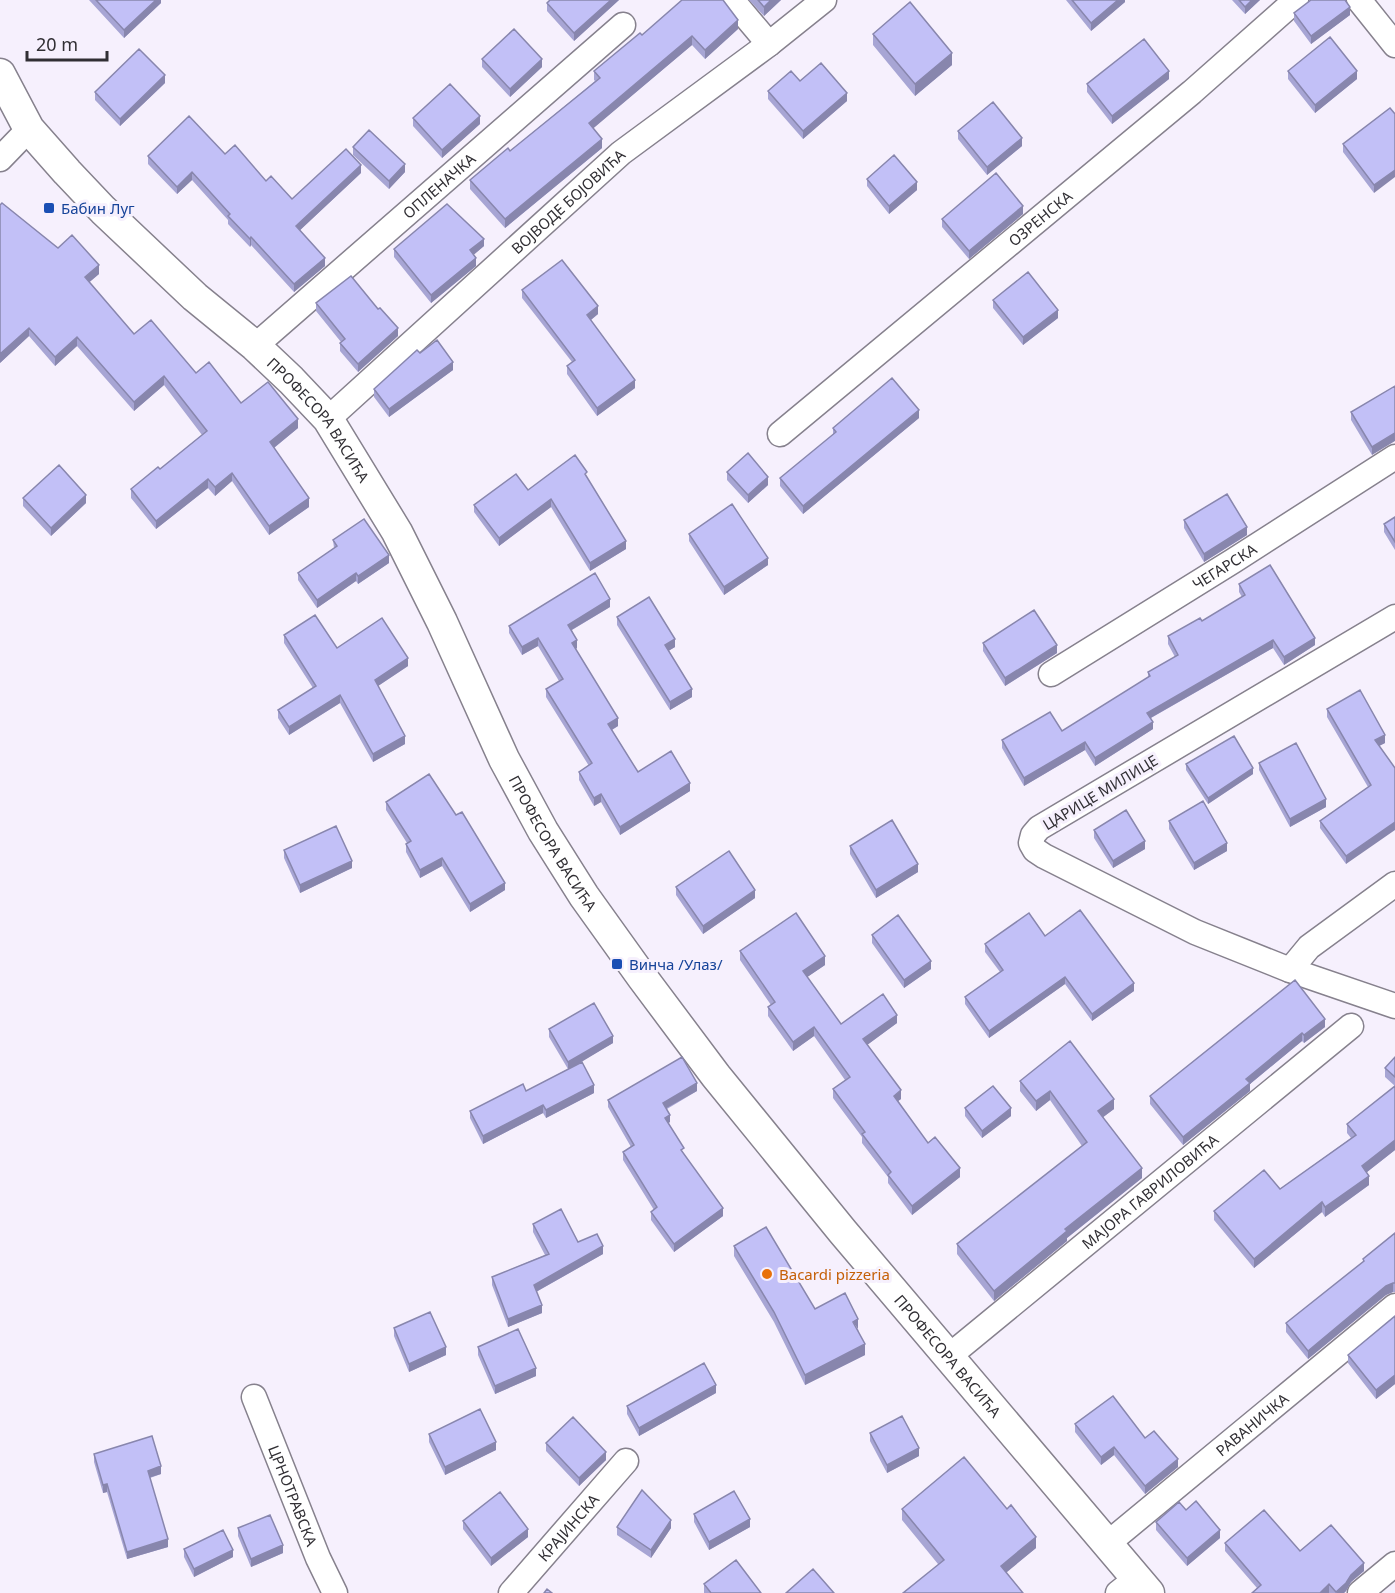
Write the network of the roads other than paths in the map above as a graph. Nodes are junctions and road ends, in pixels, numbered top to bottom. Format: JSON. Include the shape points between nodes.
{"nodes":[{"id":1,"x":732,"y":0,"type":"edge"},
{"id":2,"x":824,"y":0,"type":"edge"},
{"id":3,"x":1296,"y":0,"type":"edge"},
{"id":4,"x":1366,"y":2,"type":"edge"},
{"id":5,"x":623,"y":25,"type":"dead end"},
{"id":6,"x":769,"y":44,"type":"junction"},
{"id":7,"x":1395,"y":45,"type":"edge"},
{"id":8,"x":0,"y":74,"type":"edge"},
{"id":9,"x":29,"y":129,"type":"junction"},
{"id":10,"x":0,"y":159,"type":"edge"},
{"id":11,"x":255,"y":346,"type":"junction"},
{"id":12,"x":328,"y":419,"type":"junction"},
{"id":13,"x":780,"y":434,"type":"dead end"},
{"id":14,"x":1395,"y":457,"type":"edge"},
{"id":15,"x":1395,"y":617,"type":"edge"},
{"id":16,"x":1051,"y":674,"type":"dead end"},
{"id":17,"x":1395,"y":884,"type":"edge"},
{"id":18,"x":1290,"y":970,"type":"junction"},
{"id":19,"x":1395,"y":1006,"type":"edge"},
{"id":20,"x":1352,"y":1026,"type":"dead end"},
{"id":21,"x":1395,"y":1306,"type":"edge"},
{"id":22,"x":948,"y":1357,"type":"junction"},
{"id":23,"x":254,"y":1397,"type":"dead end"},
{"id":24,"x":626,"y":1461,"type":"dead end"},
{"id":25,"x":1107,"y":1544,"type":"junction"},
{"id":26,"x":1395,"y":1564,"type":"edge"},
{"id":27,"x":1134,"y":1588,"type":"edge"},
{"id":28,"x":334,"y":1593,"type":"edge"},
{"id":29,"x":511,"y":1593,"type":"edge"},
{"id":30,"x":1360,"y":1593,"type":"edge"}],
"edges":[{"from":1,"to":6,"type":"street"},
{"from":2,"to":6,"type":"street","name":"ВОЈВОДЕ БОЈОВИЋА"},
{"from":3,"to":13,"type":"street","name":"ОЗРЕНСКА","via":[[1192,92]]},
{"from":4,"to":7,"type":"street"},
{"from":5,"to":11,"type":"street","name":"ОПЛЕНАЧКА"},
{"from":6,"to":12,"type":"street","name":"ВОЈВОДЕ БОЈОВИЋА","via":[[621,153]]},
{"from":8,"to":9,"type":"street","name":"ПРОФЕСОРА ВАСИЋА"},
{"from":9,"to":10,"type":"street"},
{"from":9,"to":11,"type":"street","name":"ПРОФЕСОРА ВАСИЋА","via":[[103,210],[195,297]]},
{"from":11,"to":12,"type":"street","name":"ПРОФЕСОРА ВАСИЋА"},
{"from":12,"to":22,"type":"street","name":"ПРОФЕСОРА ВАСИЋА","via":[[397,532],[508,768],[584,896],[717,1076]]},
{"from":14,"to":16,"type":"street","name":"ЧЕГАРСКА"},
{"from":15,"to":18,"type":"street","name":"ЦАРИЦЕ МИЛИЦЕ","via":[[1039,828],[1031,839],[1035,850],[1044,856],[1195,932]]},
{"from":17,"to":18,"type":"street","via":[[1309,947]]},
{"from":18,"to":19,"type":"street"},
{"from":20,"to":22,"type":"street","name":"МАЈОРА ГАВРИЛОВИЋА"},
{"from":21,"to":25,"type":"street","name":"РАВАНИЧКА"},
{"from":22,"to":25,"type":"street","name":"ПРОФЕСОРА ВАСИЋА"},
{"from":23,"to":28,"type":"street","name":"ЦРНОТРАВСКА"},
{"from":24,"to":29,"type":"street","name":"КРАЈИНСКА"},
{"from":25,"to":27,"type":"street","name":"ПРОФЕСОРА ВАСИЋА"},
{"from":26,"to":30,"type":"street"}]}
